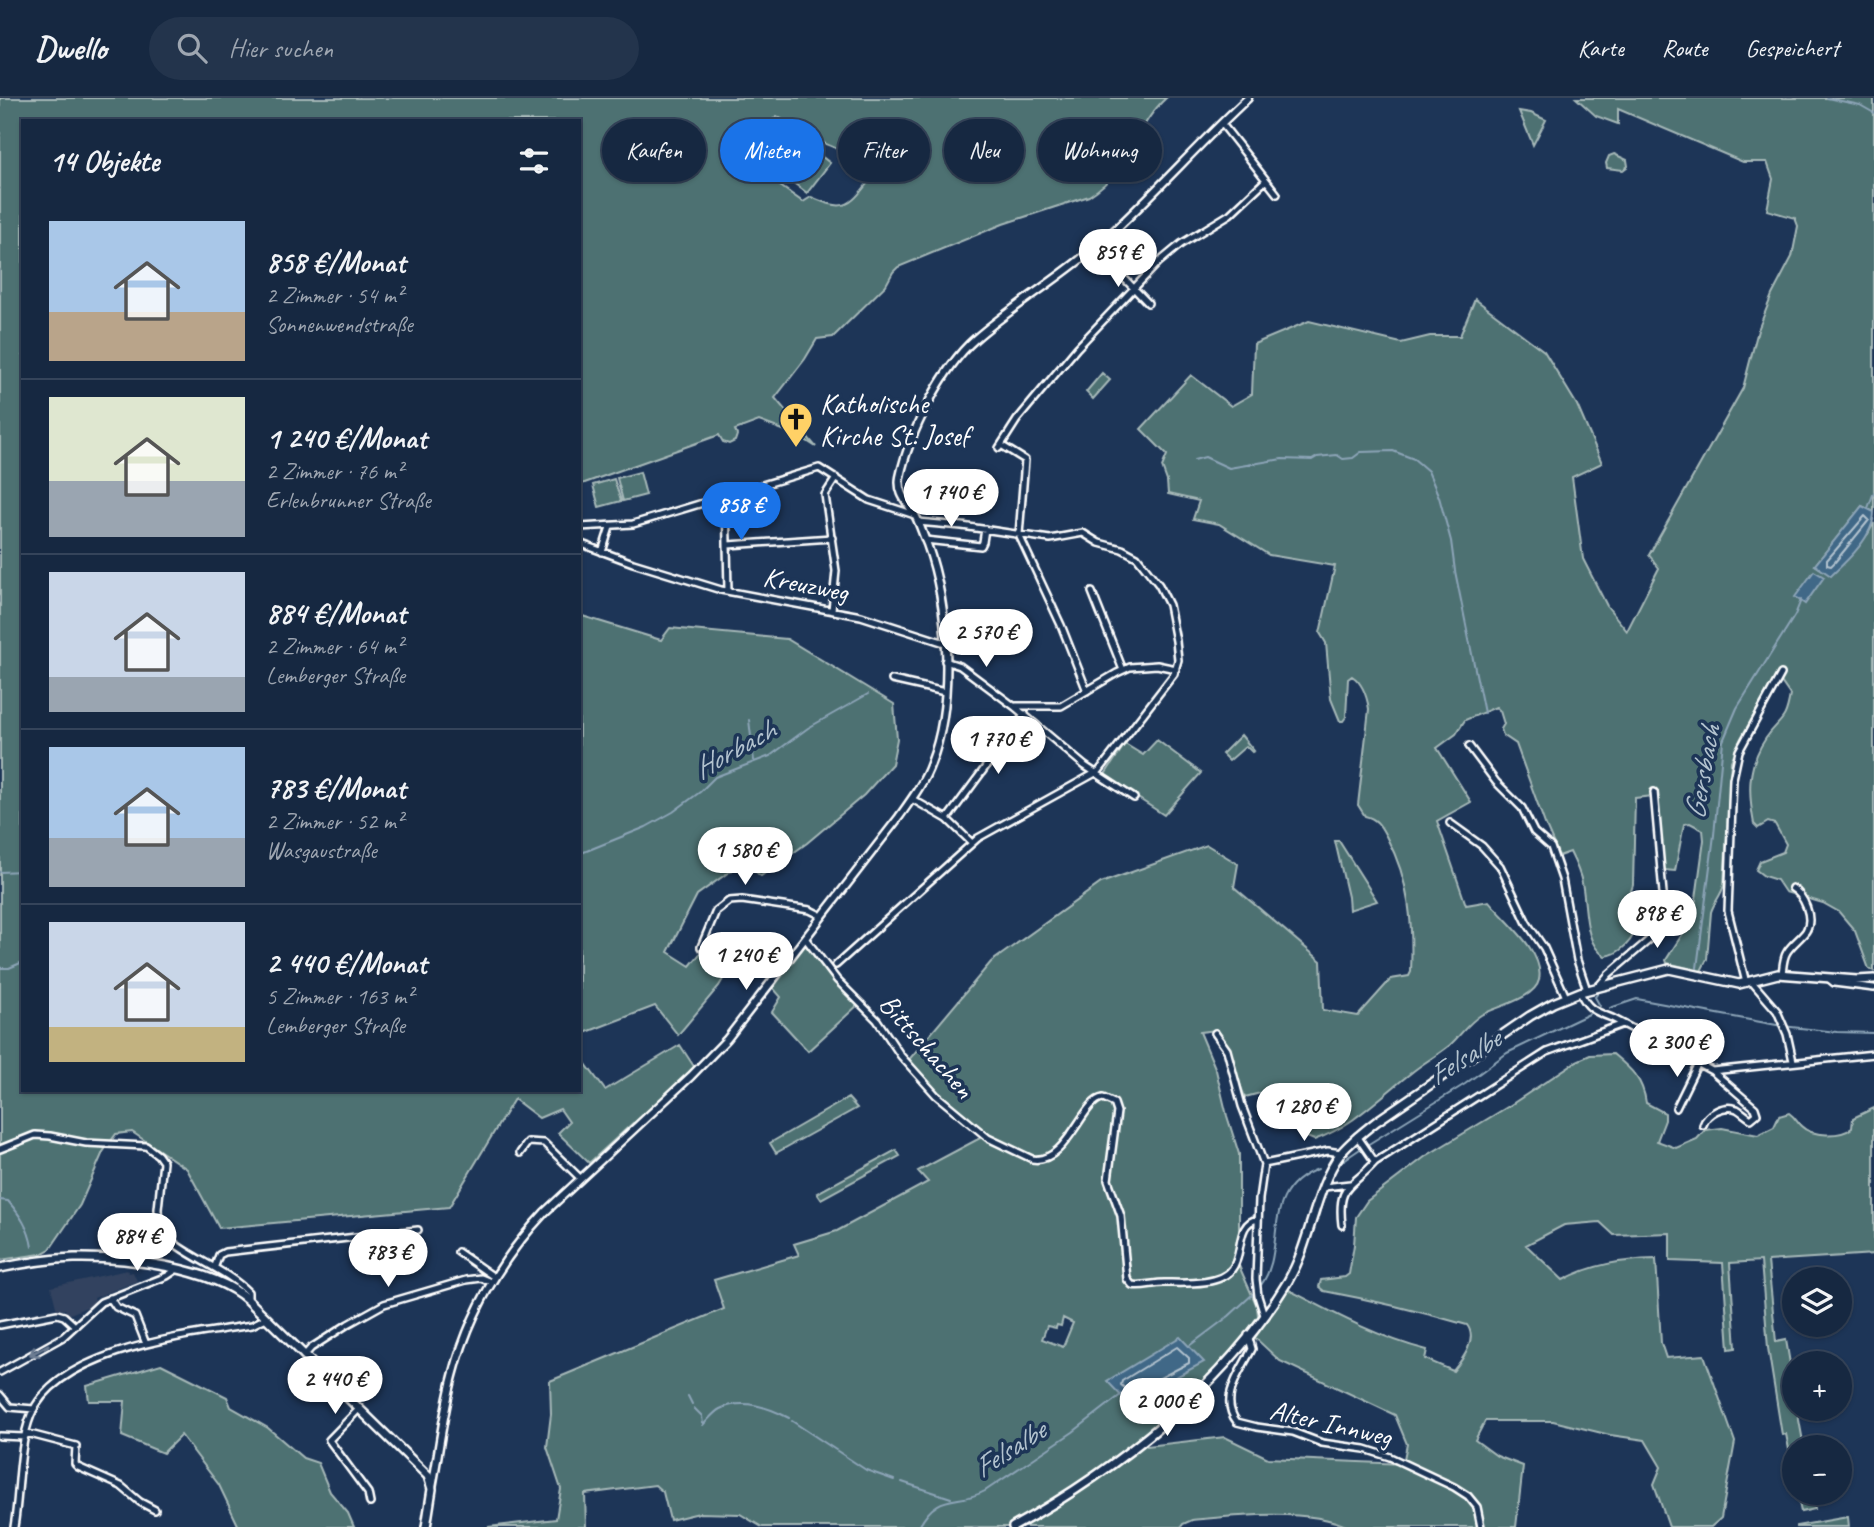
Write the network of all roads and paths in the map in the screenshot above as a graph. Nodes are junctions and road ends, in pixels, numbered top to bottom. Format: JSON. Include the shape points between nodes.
{"nodes":[{"id":1,"x":1248,"y":98,"type":"edge"},
{"id":2,"x":1222,"y":124,"type":"junction"},
{"id":3,"x":1266,"y":180,"type":"junction"},
{"id":4,"x":1277,"y":194,"type":"dead end"},
{"id":5,"x":1095,"y":248,"type":"junction"},
{"id":6,"x":1134,"y":287,"type":"junction"},
{"id":7,"x":1148,"y":303,"type":"dead end"},
{"id":8,"x":836,"y":478,"type":"junction"},
{"id":9,"x":726,"y":496,"type":"junction"},
{"id":10,"x":917,"y":519,"type":"junction"},
{"id":11,"x":581,"y":527,"type":"edge"},
{"id":12,"x":610,"y":527,"type":"junction"},
{"id":13,"x":985,"y":529,"type":"junction"},
{"id":14,"x":1019,"y":535,"type":"junction"},
{"id":15,"x":831,"y":538,"type":"junction"},
{"id":16,"x":925,"y":540,"type":"junction"},
{"id":17,"x":581,"y":544,"type":"edge"},
{"id":18,"x":728,"y":545,"type":"junction"},
{"id":19,"x":602,"y":552,"type":"junction"},
{"id":20,"x":728,"y":591,"type":"junction"},
{"id":21,"x":1092,"y":592,"type":"dead end"},
{"id":22,"x":832,"y":610,"type":"junction"},
{"id":23,"x":945,"y":643,"type":"junction"},
{"id":24,"x":945,"y":661,"type":"junction"},
{"id":25,"x":1176,"y":669,"type":"junction"},
{"id":26,"x":1123,"y":670,"type":"junction"},
{"id":27,"x":1781,"y":674,"type":"dead end"},
{"id":28,"x":892,"y":680,"type":"dead end"},
{"id":29,"x":1087,"y":691,"type":"junction"},
{"id":30,"x":945,"y":692,"type":"junction"},
{"id":31,"x":1015,"y":706,"type":"junction"},
{"id":32,"x":1025,"y":714,"type":"junction"},
{"id":33,"x":1469,"y":746,"type":"dead end"},
{"id":34,"x":1096,"y":774,"type":"junction"},
{"id":35,"x":1654,"y":792,"type":"dead end"},
{"id":36,"x":1133,"y":798,"type":"dead end"},
{"id":37,"x":912,"y":799,"type":"junction"},
{"id":38,"x":947,"y":819,"type":"junction"},
{"id":39,"x":1450,"y":822,"type":"dead end"},
{"id":40,"x":972,"y":843,"type":"junction"},
{"id":41,"x":1792,"y":888,"type":"dead end"},
{"id":42,"x":822,"y":916,"type":"junction"},
{"id":43,"x":805,"y":938,"type":"junction"},
{"id":44,"x":701,"y":947,"type":"dead end"},
{"id":45,"x":836,"y":965,"type":"dead end"},
{"id":46,"x":1782,"y":974,"type":"junction"},
{"id":47,"x":1828,"y":978,"type":"junction"},
{"id":48,"x":1874,"y":979,"type":"edge"},
{"id":49,"x":1749,"y":983,"type":"junction"},
{"id":50,"x":1597,"y":988,"type":"junction"},
{"id":51,"x":1874,"y":988,"type":"edge"},
{"id":52,"x":1584,"y":991,"type":"junction"},
{"id":53,"x":1566,"y":997,"type":"junction"},
{"id":54,"x":1623,"y":1024,"type":"junction"},
{"id":55,"x":1215,"y":1033,"type":"dead end"},
{"id":56,"x":1874,"y":1054,"type":"edge"},
{"id":57,"x":1793,"y":1061,"type":"junction"},
{"id":58,"x":1698,"y":1063,"type":"junction"},
{"id":59,"x":1712,"y":1071,"type":"junction"},
{"id":60,"x":1676,"y":1108,"type":"dead end"},
{"id":61,"x":1703,"y":1125,"type":"dead end"},
{"id":62,"x":1357,"y":1136,"type":"junction"},
{"id":63,"x":0,"y":1149,"type":"edge"},
{"id":64,"x":520,"y":1153,"type":"dead end"},
{"id":65,"x":1341,"y":1153,"type":"junction"},
{"id":66,"x":1376,"y":1162,"type":"junction"},
{"id":67,"x":1264,"y":1164,"type":"junction"},
{"id":68,"x":580,"y":1178,"type":"junction"},
{"id":69,"x":1350,"y":1184,"type":"junction"},
{"id":70,"x":1324,"y":1187,"type":"junction"},
{"id":71,"x":1258,"y":1219,"type":"junction"},
{"id":72,"x":1342,"y":1225,"type":"dead end"},
{"id":73,"x":418,"y":1230,"type":"dead end"},
{"id":74,"x":458,"y":1252,"type":"dead end"},
{"id":75,"x":215,"y":1266,"type":"junction"},
{"id":76,"x":0,"y":1268,"type":"edge"},
{"id":77,"x":176,"y":1270,"type":"junction"},
{"id":78,"x":492,"y":1279,"type":"junction"},
{"id":79,"x":110,"y":1298,"type":"junction"},
{"id":80,"x":248,"y":1300,"type":"junction"},
{"id":81,"x":1264,"y":1315,"type":"junction"},
{"id":82,"x":266,"y":1318,"type":"junction"},
{"id":83,"x":0,"y":1325,"type":"edge"},
{"id":84,"x":75,"y":1326,"type":"junction"},
{"id":85,"x":1248,"y":1335,"type":"junction"},
{"id":86,"x":146,"y":1344,"type":"junction"},
{"id":87,"x":304,"y":1356,"type":"junction"},
{"id":88,"x":0,"y":1372,"type":"edge"},
{"id":89,"x":0,"y":1395,"type":"edge"},
{"id":90,"x":34,"y":1409,"type":"junction"},
{"id":91,"x":359,"y":1409,"type":"junction"},
{"id":92,"x":26,"y":1435,"type":"junction"},
{"id":93,"x":0,"y":1436,"type":"edge"},
{"id":94,"x":436,"y":1468,"type":"junction"},
{"id":95,"x":428,"y":1476,"type":"junction"},
{"id":96,"x":432,"y":1489,"type":"junction"},
{"id":97,"x":370,"y":1503,"type":"dead end"},
{"id":98,"x":155,"y":1510,"type":"dead end"},
{"id":99,"x":14,"y":1527,"type":"edge"},
{"id":100,"x":426,"y":1527,"type":"edge"},
{"id":101,"x":1013,"y":1527,"type":"edge"},
{"id":102,"x":1481,"y":1527,"type":"edge"}],
"edges":[{"from":1,"to":2,"type":"street"},
{"from":2,"to":3,"type":"street"},
{"from":2,"to":5,"type":"street"},
{"from":3,"to":4,"type":"street"},
{"from":3,"to":6,"type":"street","via":[[1230,214],[1174,248]]},
{"from":5,"to":6,"type":"street"},
{"from":5,"to":10,"type":"street","via":[[981,335],[955,361],[913,433],[900,475],[900,491]]},
{"from":6,"to":7,"type":"street"},
{"from":6,"to":14,"type":"street","via":[[1071,355],[1000,447],[1025,460]]},
{"from":8,"to":9,"type":"street","via":[[816,468]]},
{"from":8,"to":10,"type":"street","via":[[869,500]]},
{"from":8,"to":15,"type":"street","via":[[825,495]]},
{"from":9,"to":12,"type":"street"},
{"from":9,"to":18,"type":"street"},
{"from":10,"to":13,"type":"street"},
{"from":10,"to":16,"type":"street"},
{"from":11,"to":12,"type":"street"},
{"from":12,"to":19,"type":"street"},
{"from":13,"to":14,"type":"street"},
{"from":13,"to":16,"type":"street","via":[[981,546]]},
{"from":14,"to":25,"type":"street","via":[[1050,539],[1083,533],[1137,557],[1167,597],[1178,653]]},
{"from":14,"to":29,"type":"street"},
{"from":15,"to":18,"type":"street"},
{"from":15,"to":22,"type":"street","via":[[837,578]]},
{"from":16,"to":23,"type":"street","via":[[936,574]]},
{"from":17,"to":19,"type":"street","name":"Kreuzweg"},
{"from":18,"to":20,"type":"street"},
{"from":19,"to":20,"type":"street","name":"Kreuzweg"},
{"from":20,"to":22,"type":"street","name":"Kreuzweg"},
{"from":21,"to":26,"type":"street"},
{"from":22,"to":23,"type":"street","name":"Kreuzweg"},
{"from":23,"to":24,"type":"street"},
{"from":24,"to":30,"type":"street"},
{"from":24,"to":31,"type":"street","via":[[960,666]]},
{"from":25,"to":26,"type":"street","via":[[1151,664]]},
{"from":25,"to":34,"type":"street"},
{"from":26,"to":29,"type":"street"},
{"from":27,"to":49,"type":"street","via":[[1739,751],[1732,779],[1728,911]]},
{"from":28,"to":30,"type":"street"},
{"from":29,"to":31,"type":"street","via":[[1061,706]]},
{"from":30,"to":37,"type":"street","via":[[934,754]]},
{"from":31,"to":32,"type":"street"},
{"from":32,"to":34,"type":"street"},
{"from":32,"to":38,"type":"street"},
{"from":33,"to":52,"type":"street","via":[[1525,811],[1534,832],[1551,847],[1562,879]]},
{"from":34,"to":36,"type":"street"},
{"from":34,"to":40,"type":"street"},
{"from":35,"to":50,"type":"street","via":[[1662,918],[1649,940]]},
{"from":37,"to":38,"type":"street"},
{"from":37,"to":42,"type":"street"},
{"from":38,"to":40,"type":"street"},
{"from":39,"to":53,"type":"street","via":[[1500,866]]},
{"from":40,"to":45,"type":"street"},
{"from":41,"to":46,"type":"street","via":[[1804,899],[1808,925],[1786,954]]},
{"from":42,"to":43,"type":"street"},
{"from":42,"to":44,"type":"street","via":[[810,910],[729,901],[716,911]]},
{"from":43,"to":68,"type":"street","via":[[720,1047]]},
{"from":43,"to":71,"type":"street","name":"Bittschachen","via":[[837,980],[877,1020],[916,1074],[988,1138],[1039,1161],[1075,1130],[1093,1102],[1103,1098],[1114,1103],[1117,1112],[1108,1180],[1121,1216],[1127,1279],[1132,1285],[1204,1282],[1228,1273],[1246,1226]]},
{"from":46,"to":47,"type":"main road"},
{"from":46,"to":49,"type":"main road"},
{"from":47,"to":48,"type":"main road"},
{"from":47,"to":51,"type":"street","via":[[1834,983]]},
{"from":49,"to":50,"type":"main road","via":[[1723,982],[1674,969]]},
{"from":49,"to":57,"type":"street","via":[[1775,1006]]},
{"from":50,"to":52,"type":"main road"},
{"from":52,"to":53,"type":"main road"},
{"from":52,"to":54,"type":"street","via":[[1587,1004],[1596,1013]]},
{"from":53,"to":62,"type":"main road","via":[[1515,1026]]},
{"from":54,"to":58,"type":"street"},
{"from":54,"to":66,"type":"street","via":[[1546,1052]]},
{"from":55,"to":67,"type":"street","via":[[1227,1050]]},
{"from":56,"to":57,"type":"street"},
{"from":57,"to":59,"type":"street"},
{"from":58,"to":59,"type":"street"},
{"from":58,"to":60,"type":"street"},
{"from":59,"to":61,"type":"street","via":[[1757,1114],[1751,1119],[1727,1108],[1710,1114]]},
{"from":62,"to":65,"type":"main road"},
{"from":62,"to":66,"type":"street"},
{"from":63,"to":75,"type":"street","via":[[44,1135],[152,1150],[162,1158],[164,1167],[159,1229]]},
{"from":64,"to":68,"type":"street","via":[[528,1142],[544,1143]]},
{"from":65,"to":67,"type":"street","via":[[1328,1151]]},
{"from":65,"to":70,"type":"main road"},
{"from":66,"to":69,"type":"street"},
{"from":67,"to":71,"type":"street"},
{"from":68,"to":78,"type":"street","via":[[522,1237]]},
{"from":69,"to":70,"type":"street"},
{"from":69,"to":72,"type":"street","via":[[1342,1194]]},
{"from":70,"to":81,"type":"main road","via":[[1296,1266]]},
{"from":71,"to":81,"type":"street","via":[[1256,1283]]},
{"from":73,"to":75,"type":"street","via":[[225,1252]]},
{"from":74,"to":78,"type":"street"},
{"from":75,"to":80,"type":"street","via":[[245,1289]]},
{"from":76,"to":77,"type":"main road","via":[[76,1258]]},
{"from":77,"to":79,"type":"street"},
{"from":77,"to":80,"type":"main road","via":[[216,1280]]},
{"from":78,"to":87,"type":"street","via":[[466,1280],[384,1304]]},
{"from":78,"to":94,"type":"street","via":[[458,1358]]},
{"from":79,"to":84,"type":"street","via":[[93,1307]]},
{"from":79,"to":86,"type":"street","via":[[116,1307],[135,1316]]},
{"from":80,"to":82,"type":"main road"},
{"from":81,"to":85,"type":"main road"},
{"from":82,"to":86,"type":"street","via":[[251,1325]]},
{"from":82,"to":87,"type":"main road"},
{"from":83,"to":84,"type":"street","via":[[57,1314]]},
{"from":84,"to":88,"type":"street","one_way":true},
{"from":85,"to":101,"type":"main road","via":[[1181,1409],[1062,1500]]},
{"from":85,"to":102,"type":"street","name":"Alter Innweg","via":[[1252,1349],[1230,1396],[1230,1411],[1237,1422],[1390,1457],[1468,1496],[1477,1507]]},
{"from":86,"to":90,"type":"street","via":[[68,1375],[44,1393]]},
{"from":87,"to":91,"type":"main road"},
{"from":89,"to":90,"type":"street","via":[[10,1407]]},
{"from":90,"to":92,"type":"street"},
{"from":91,"to":95,"type":"main road"},
{"from":91,"to":97,"type":"street","via":[[329,1440],[368,1493]]},
{"from":92,"to":93,"type":"street"},
{"from":92,"to":98,"type":"street","via":[[76,1446],[75,1465],[121,1486]]},
{"from":92,"to":99,"type":"street"},
{"from":94,"to":95,"type":"street"},
{"from":94,"to":96,"type":"street"},
{"from":95,"to":96,"type":"main road"},
{"from":96,"to":100,"type":"main road"}]}
